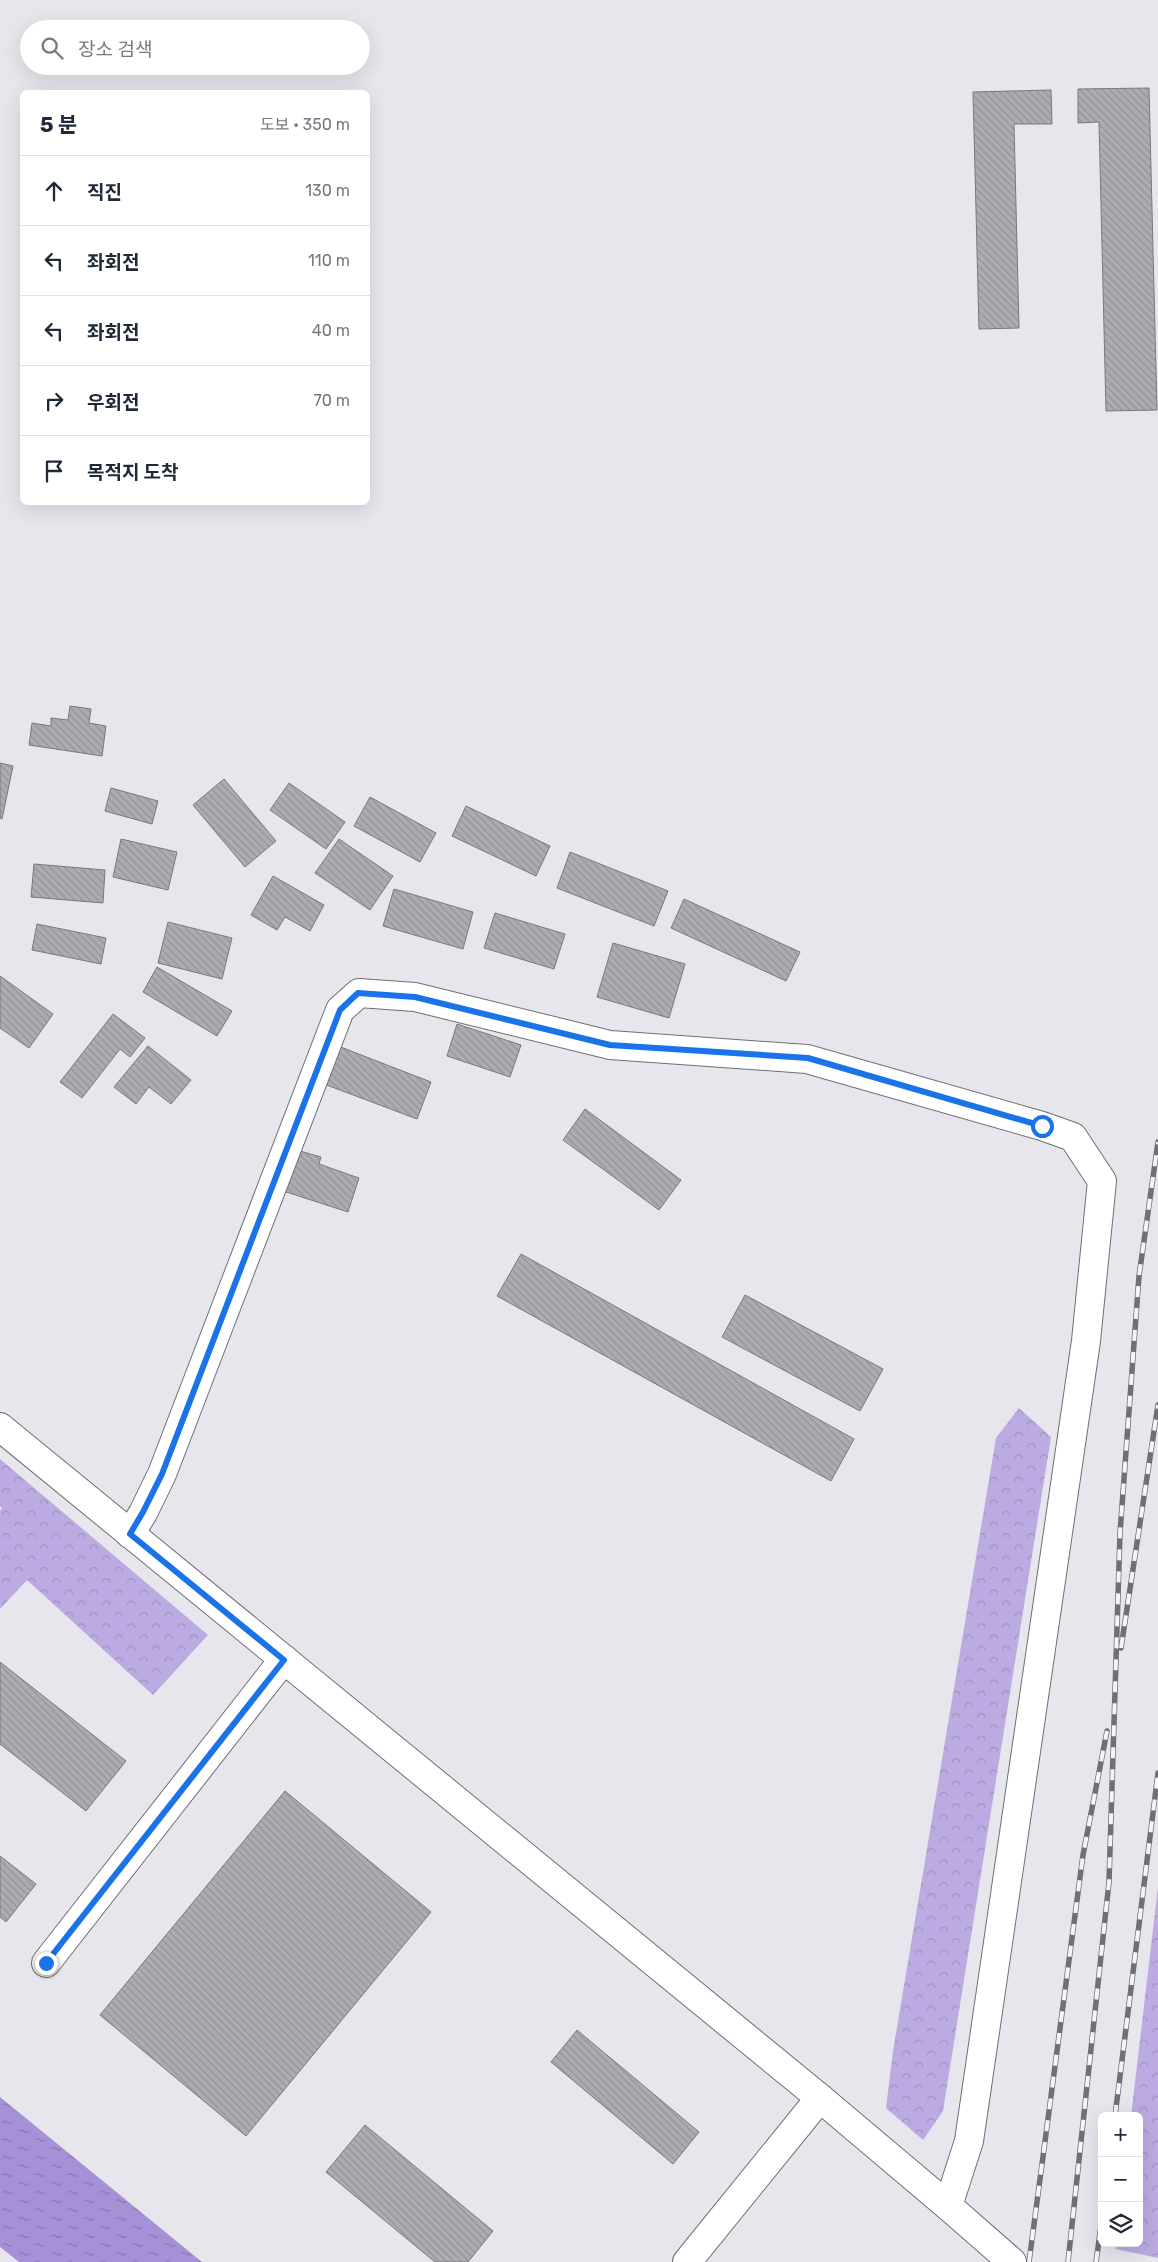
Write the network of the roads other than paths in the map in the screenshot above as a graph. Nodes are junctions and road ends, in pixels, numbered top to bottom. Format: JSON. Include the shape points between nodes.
{"nodes":[{"id":1,"x":0,"y":1427,"type":"edge"},
{"id":2,"x":130,"y":1534,"type":"junction"},
{"id":3,"x":284,"y":1660,"type":"junction"},
{"id":4,"x":46,"y":1963,"type":"dead end"},
{"id":5,"x":820,"y":2098,"type":"junction"},
{"id":6,"x":948,"y":2206,"type":"junction"},
{"id":7,"x":687,"y":2262,"type":"edge"},
{"id":8,"x":1012,"y":2262,"type":"edge"}],
"edges":[{"from":1,"to":2,"type":"street"},
{"from":2,"to":3,"type":"street"},
{"from":2,"to":6,"type":"street","via":[[162,1474],[340,1010],[358,993],[415,997],[610,1045],[808,1058],[1042,1126],[1073,1138],[1102,1181],[1086,1341],[969,2140]]},
{"from":3,"to":4,"type":"street"},
{"from":3,"to":5,"type":"street"},
{"from":5,"to":6,"type":"street"},
{"from":5,"to":7,"type":"street"},
{"from":6,"to":8,"type":"street"}]}
